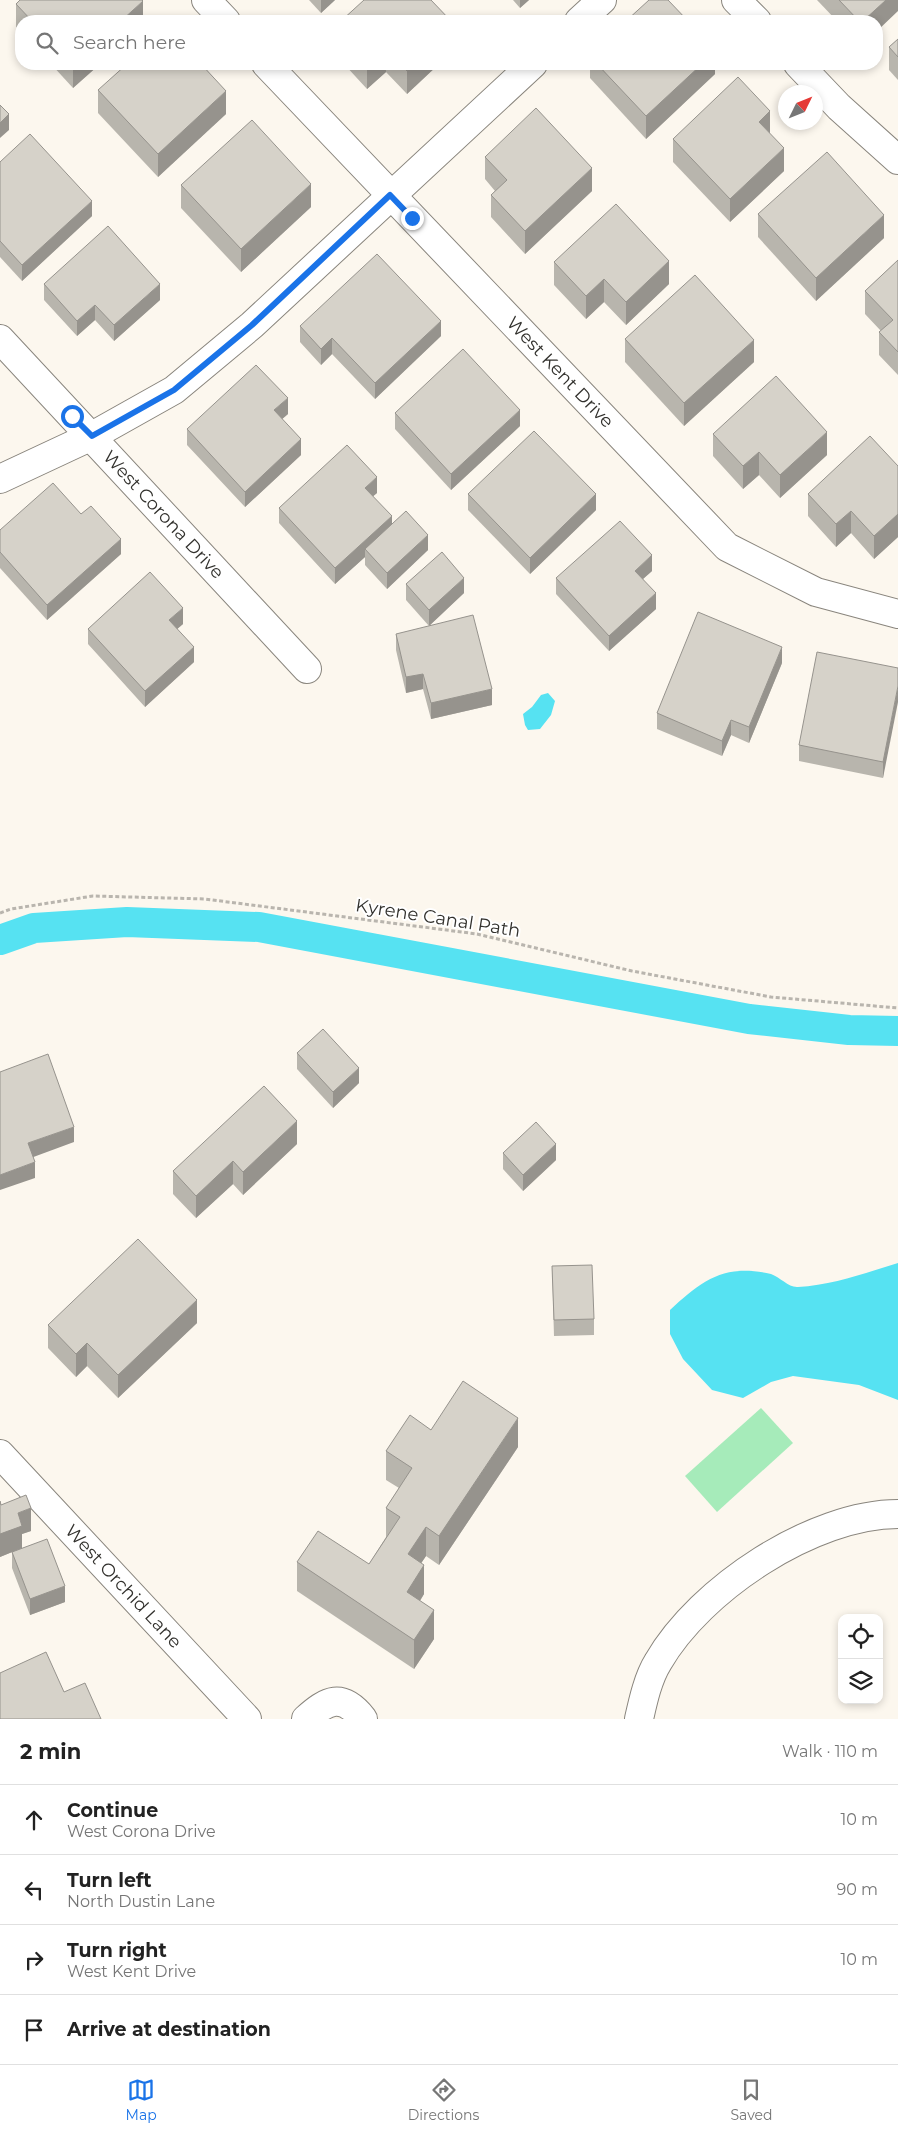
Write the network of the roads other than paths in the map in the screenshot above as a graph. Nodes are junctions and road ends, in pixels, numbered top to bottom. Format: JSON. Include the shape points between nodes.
{"nodes":[{"id":1,"x":206,"y":0,"type":"edge"},
{"id":2,"x":602,"y":0,"type":"edge"},
{"id":3,"x":736,"y":0,"type":"edge"},
{"id":4,"x":220,"y":15,"type":"edge"},
{"id":5,"x":586,"y":15,"type":"edge"},
{"id":6,"x":751,"y":15,"type":"edge"},
{"id":7,"x":272,"y":70,"type":"edge"},
{"id":8,"x":526,"y":70,"type":"edge"},
{"id":9,"x":804,"y":70,"type":"edge"},
{"id":10,"x":898,"y":160,"type":"edge"},
{"id":11,"x":390,"y":195,"type":"junction"},
{"id":12,"x":0,"y":339,"type":"edge"},
{"id":13,"x":92,"y":436,"type":"junction"},
{"id":14,"x":0,"y":480,"type":"edge"},
{"id":15,"x":898,"y":614,"type":"edge"},
{"id":16,"x":307,"y":669,"type":"dead end"},
{"id":17,"x":0,"y":1454,"type":"edge"},
{"id":18,"x":898,"y":1514,"type":"edge"},
{"id":19,"x":247,"y":1719,"type":"edge"},
{"id":20,"x":306,"y":1719,"type":"edge"},
{"id":21,"x":363,"y":1719,"type":"edge"},
{"id":22,"x":639,"y":1719,"type":"edge"}],
"edges":[{"from":1,"to":4,"type":"street"},
{"from":2,"to":5,"type":"street"},
{"from":3,"to":6,"type":"street"},
{"from":7,"to":11,"type":"street","name":"West Kent Drive"},
{"from":8,"to":11,"type":"street"},
{"from":9,"to":10,"type":"street"},
{"from":11,"to":13,"type":"street","via":[[252,325],[174,390]]},
{"from":11,"to":15,"type":"street","name":"West Kent Drive","via":[[727,547],[816,592]]},
{"from":12,"to":13,"type":"street","name":"West Corona Drive"},
{"from":13,"to":14,"type":"street"},
{"from":13,"to":16,"type":"street","name":"West Corona Drive"},
{"from":17,"to":19,"type":"street","name":"West Orchid Lane"},
{"from":18,"to":22,"type":"street","via":[[837,1524],[801,1538],[727,1584],[685,1626],[657,1662]]},
{"from":20,"to":21,"type":"street","via":[[322,1704],[338,1701]]}]}
